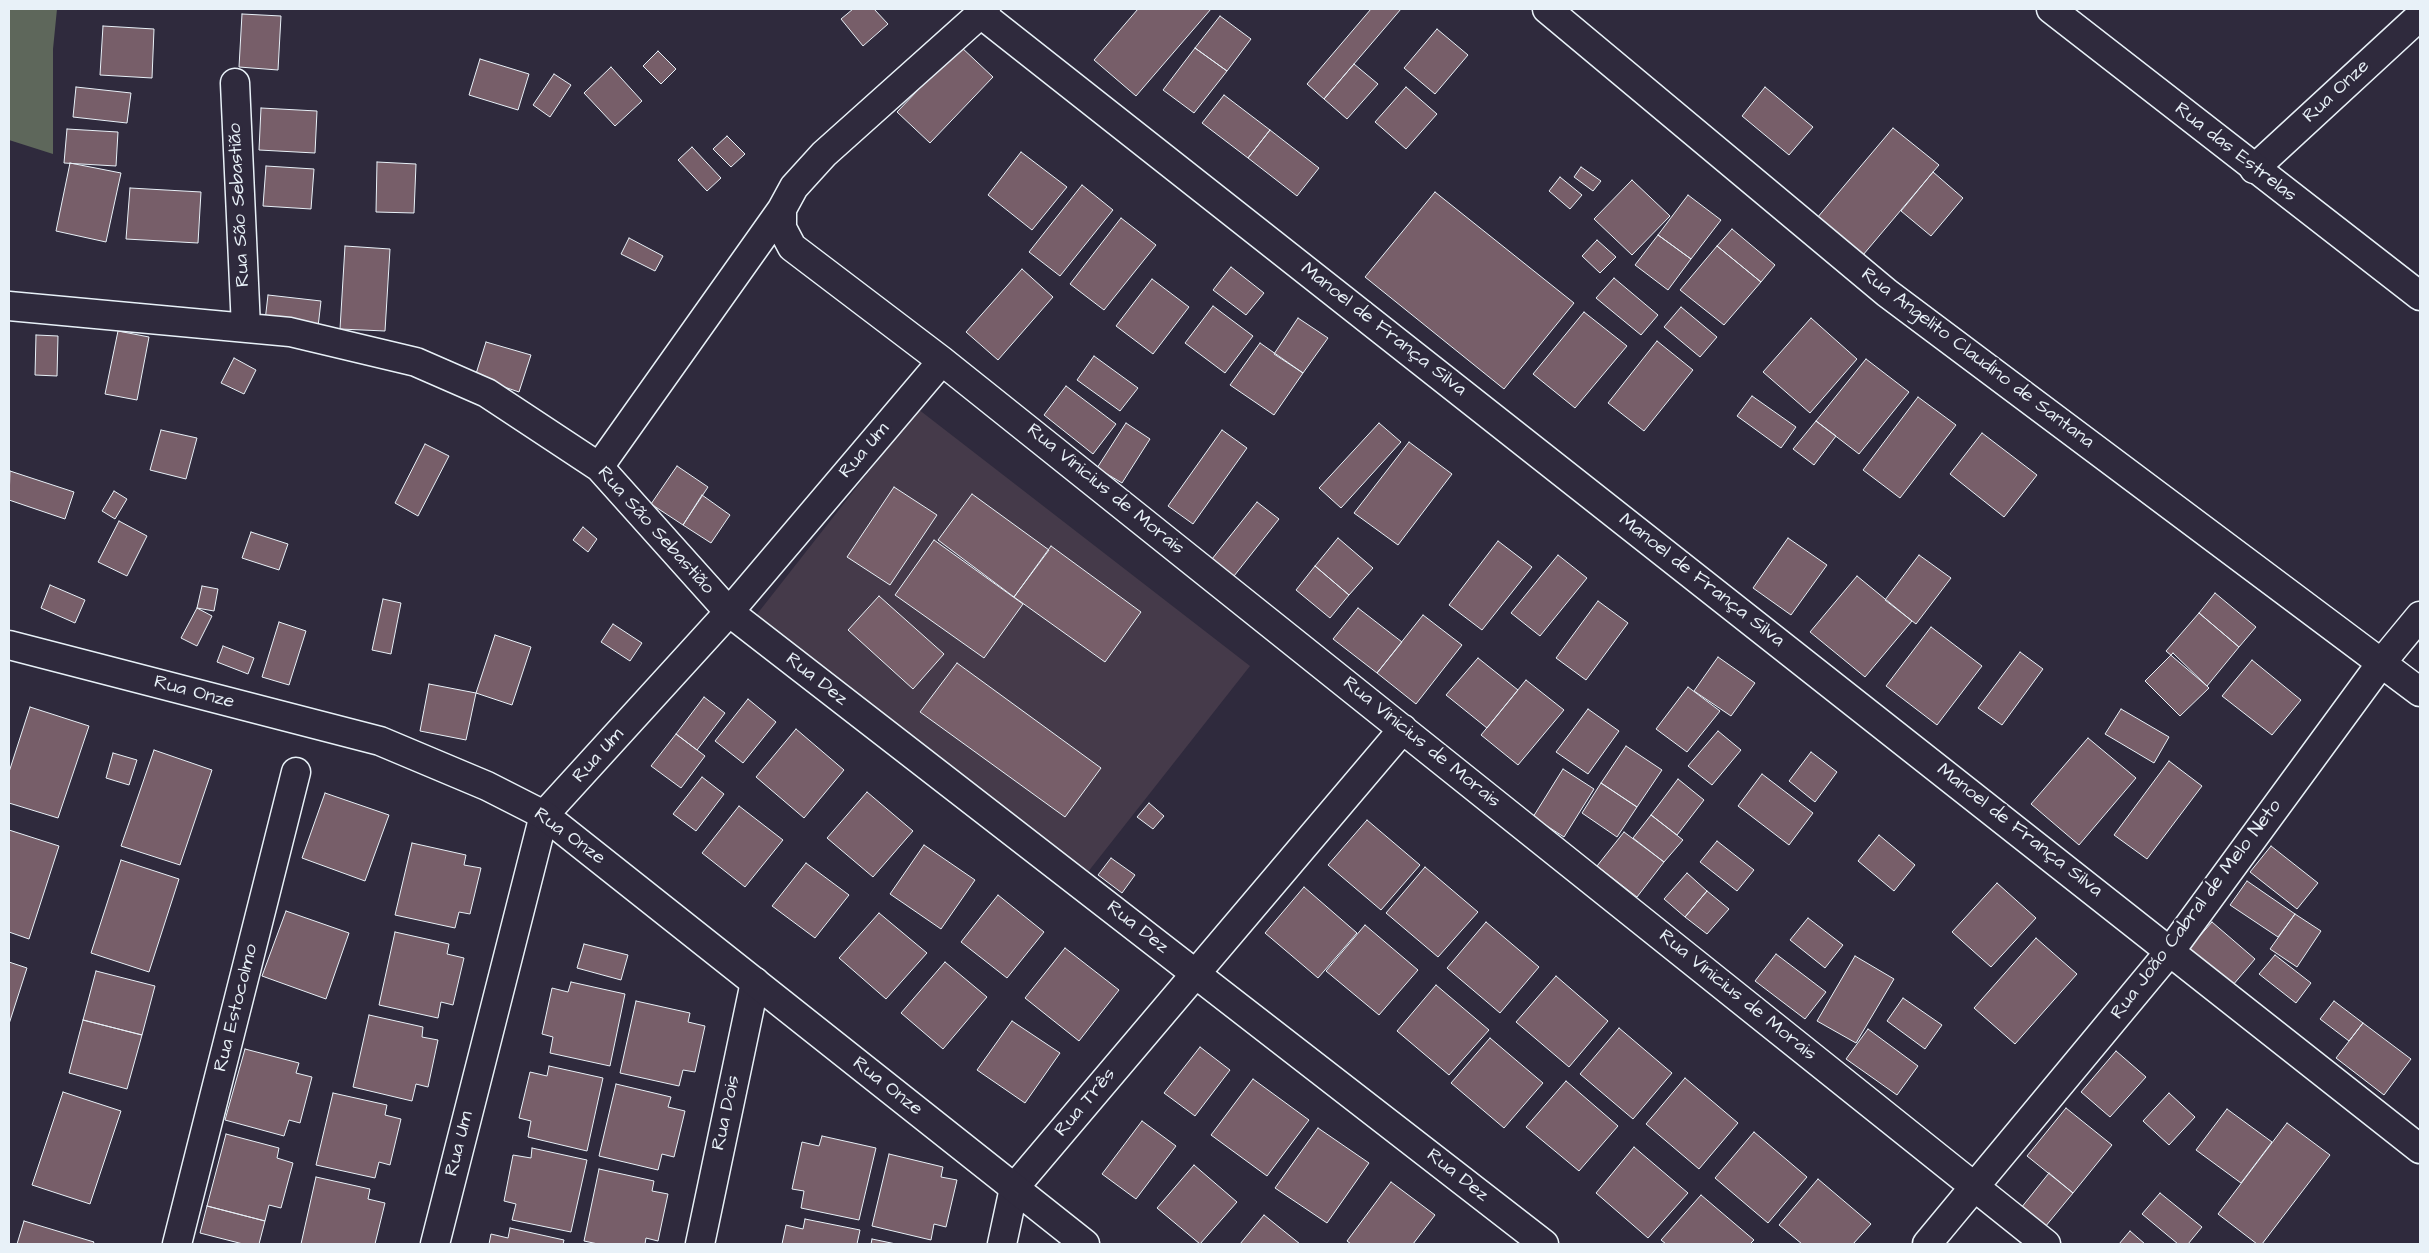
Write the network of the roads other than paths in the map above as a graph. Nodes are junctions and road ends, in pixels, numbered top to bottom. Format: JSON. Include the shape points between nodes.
{"nodes":[{"id":1,"x":1547,"y":9,"type":"edge"},
{"id":2,"x":2051,"y":9,"type":"edge"},
{"id":3,"x":983,"y":11,"type":"edge"},
{"id":4,"x":2420,"y":16,"type":"edge"},
{"id":5,"x":235,"y":83,"type":"dead end"},
{"id":6,"x":2254,"y":169,"type":"junction"},
{"id":7,"x":782,"y":209,"type":"junction"},
{"id":8,"x":2420,"y":296,"type":"edge"},
{"id":9,"x":9,"y":306,"type":"edge"},
{"id":10,"x":246,"y":328,"type":"junction"},
{"id":11,"x":942,"y":361,"type":"junction"},
{"id":12,"x":599,"y":467,"type":"junction"},
{"id":13,"x":729,"y":612,"type":"junction"},
{"id":14,"x":2420,"y":616,"type":"edge"},
{"id":15,"x":9,"y":645,"type":"edge"},
{"id":16,"x":2382,"y":662,"type":"junction"},
{"id":17,"x":2420,"y":692,"type":"edge"},
{"id":18,"x":1403,"y":729,"type":"junction"},
{"id":19,"x":296,"y":772,"type":"dead end"},
{"id":20,"x":544,"y":815,"type":"junction"},
{"id":21,"x":2171,"y":950,"type":"junction"},
{"id":22,"x":1196,"y":974,"type":"junction"},
{"id":23,"x":755,"y":982,"type":"junction"},
{"id":24,"x":2420,"y":1149,"type":"edge"},
{"id":25,"x":1974,"y":1185,"type":"junction"},
{"id":26,"x":1014,"y":1188,"type":"junction"},
{"id":27,"x":177,"y":1244,"type":"edge"},
{"id":28,"x":435,"y":1244,"type":"edge"},
{"id":29,"x":700,"y":1244,"type":"edge"},
{"id":30,"x":1002,"y":1244,"type":"edge"},
{"id":31,"x":1085,"y":1244,"type":"edge"},
{"id":32,"x":1544,"y":1244,"type":"edge"},
{"id":33,"x":1927,"y":1244,"type":"edge"},
{"id":34,"x":2046,"y":1244,"type":"edge"}],
"edges":[{"from":1,"to":16,"type":"street","name":"Rua Angelito Claudino de Santana","via":[[1888,293]]},
{"from":2,"to":6,"type":"street","name":"Rua das Estrelas"},
{"from":3,"to":7,"type":"street","via":[[824,154],[794,187]]},
{"from":3,"to":21,"type":"street","name":"Manoel de França Silva"},
{"from":4,"to":6,"type":"street","name":"Rua Onze"},
{"from":5,"to":10,"type":"street","name":"Rua São Sebastião"},
{"from":6,"to":8,"type":"street","name":"Rua das Estrelas"},
{"from":7,"to":11,"type":"street","name":"Rua Vinicius de Morais","via":[[782,228],[792,247]]},
{"from":7,"to":12,"type":"street"},
{"from":9,"to":10,"type":"street","name":"Rua São Sebastião"},
{"from":10,"to":12,"type":"street","name":"Rua São Sebastião","via":[[290,332],[416,362],[487,393]]},
{"from":11,"to":13,"type":"street","name":"Rua Um"},
{"from":11,"to":18,"type":"street","name":"Rua Vinicius de Morais"},
{"from":12,"to":13,"type":"street","name":"Rua São Sebastião"},
{"from":13,"to":20,"type":"street","name":"Rua Um"},
{"from":13,"to":22,"type":"street","name":"Rua Dez"},
{"from":14,"to":16,"type":"street","name":"Rua João Cabral de Melo Neto"},
{"from":15,"to":20,"type":"street","name":"Rua Onze","via":[[380,741],[487,786]]},
{"from":16,"to":17,"type":"street","name":"Rua Angelito Claudino de Santana"},
{"from":16,"to":21,"type":"street","name":"Rua João Cabral de Melo Neto"},
{"from":18,"to":22,"type":"street","name":"Rua Três"},
{"from":18,"to":25,"type":"street","name":"Rua Vinicius de Morais"},
{"from":19,"to":27,"type":"street","name":"Rua Estocolmo"},
{"from":20,"to":23,"type":"street","name":"Rua Onze"},
{"from":20,"to":28,"type":"street","name":"Rua Um"},
{"from":21,"to":24,"type":"street","name":"Manoel de França Silva"},
{"from":21,"to":25,"type":"street","name":"Rua João Cabral de Melo Neto"},
{"from":22,"to":26,"type":"street","name":"Rua Três"},
{"from":22,"to":32,"type":"street","name":"Rua Dez"},
{"from":23,"to":26,"type":"street","name":"Rua Onze"},
{"from":23,"to":29,"type":"street","name":"Rua Dois"},
{"from":25,"to":33,"type":"street","name":"Rua João Cabral de Melo Neto"},
{"from":25,"to":34,"type":"street","name":"Rua Vinicius de Morais"},
{"from":26,"to":30,"type":"street","name":"Rua Três"},
{"from":26,"to":31,"type":"street","name":"Rua Onze"}]}
